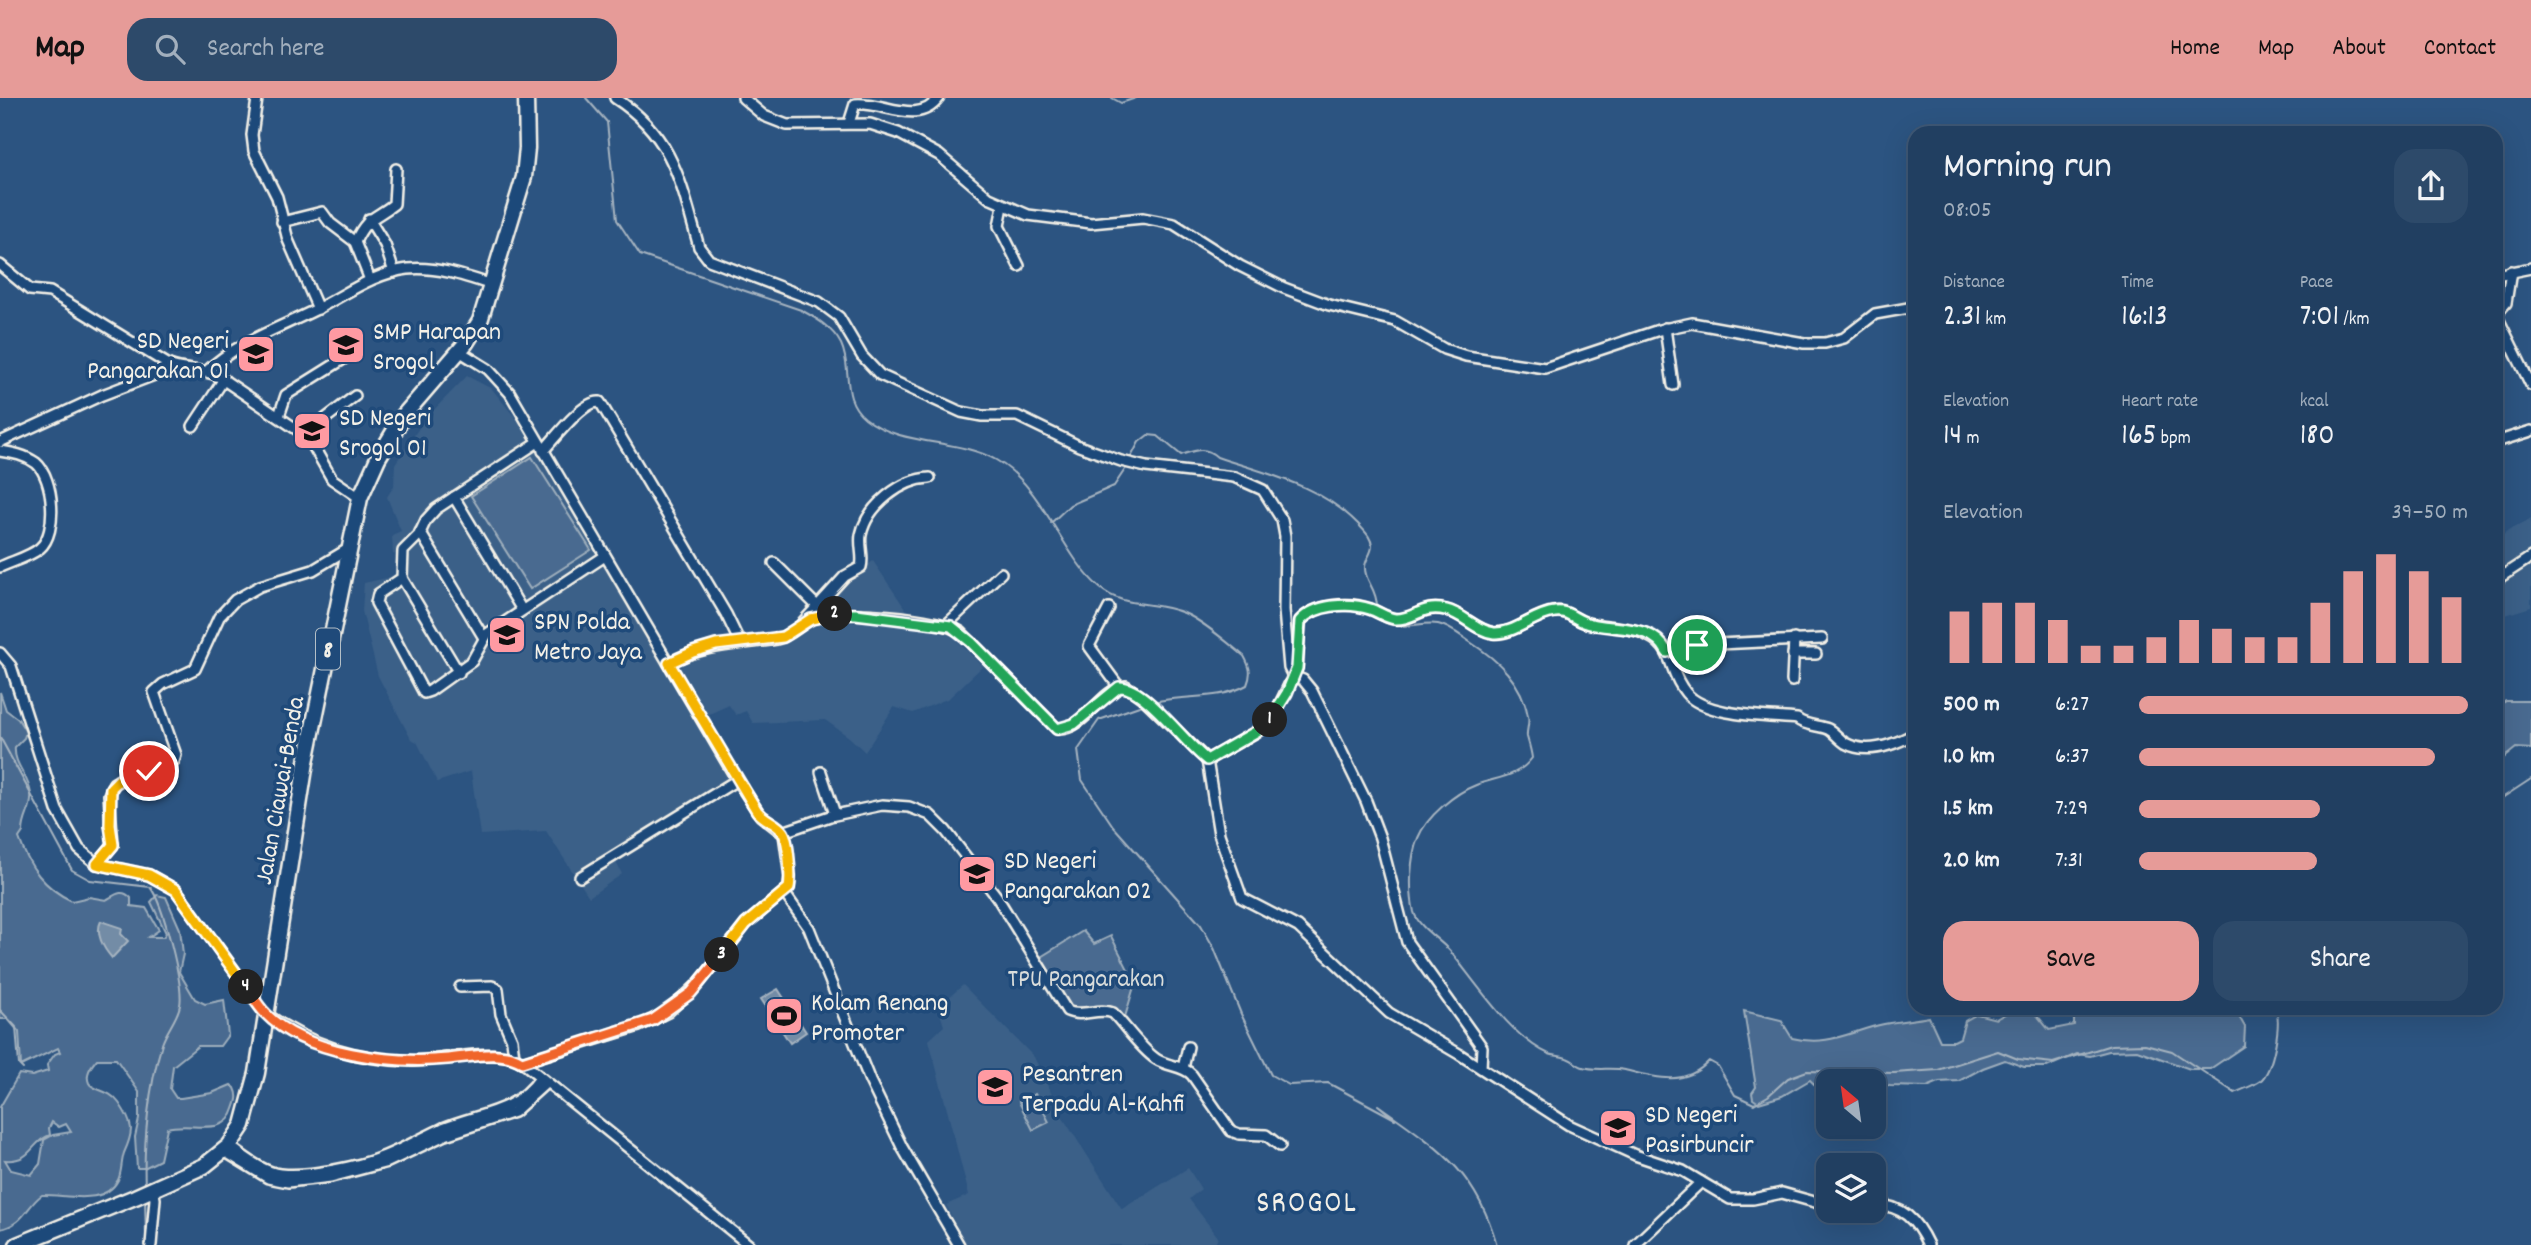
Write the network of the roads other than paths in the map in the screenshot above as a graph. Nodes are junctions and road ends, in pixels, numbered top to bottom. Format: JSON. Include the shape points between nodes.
{"nodes":[{"id":1,"x":526,"y":98,"type":"edge"},
{"id":2,"x":615,"y":98,"type":"edge"},
{"id":3,"x":743,"y":98,"type":"edge"},
{"id":4,"x":939,"y":98,"type":"edge"},
{"id":5,"x":257,"y":99,"type":"edge"},
{"id":6,"x":849,"y":123,"type":"junction"},
{"id":7,"x":396,"y":169,"type":"dead end"},
{"id":8,"x":1003,"y":206,"type":"junction"},
{"id":9,"x":369,"y":219,"type":"junction"},
{"id":10,"x":282,"y":222,"type":"junction"},
{"id":11,"x":355,"y":242,"type":"junction"},
{"id":12,"x":0,"y":265,"type":"edge"},
{"id":13,"x":1019,"y":266,"type":"dead end"},
{"id":14,"x":2531,"y":268,"type":"edge"},
{"id":15,"x":2511,"y":271,"type":"junction"},
{"id":16,"x":394,"y":272,"type":"junction"},
{"id":17,"x":2503,"y":273,"type":"edge"},
{"id":18,"x":370,"y":280,"type":"junction"},
{"id":19,"x":492,"y":285,"type":"junction"},
{"id":20,"x":2503,"y":306,"type":"edge"},
{"id":21,"x":1908,"y":308,"type":"edge"},
{"id":22,"x":318,"y":309,"type":"junction"},
{"id":23,"x":1665,"y":328,"type":"junction"},
{"id":24,"x":2503,"y":328,"type":"edge"},
{"id":25,"x":459,"y":351,"type":"junction"},
{"id":26,"x":350,"y":355,"type":"dead end"},
{"id":27,"x":169,"y":365,"type":"junction"},
{"id":28,"x":207,"y":371,"type":"junction"},
{"id":29,"x":224,"y":379,"type":"junction"},
{"id":30,"x":1673,"y":385,"type":"dead end"},
{"id":31,"x":2531,"y":385,"type":"edge"},
{"id":32,"x":355,"y":396,"type":"dead end"},
{"id":33,"x":279,"y":416,"type":"junction"},
{"id":34,"x":193,"y":426,"type":"dead end"},
{"id":35,"x":2531,"y":431,"type":"edge"},
{"id":36,"x":304,"y":435,"type":"junction"},
{"id":37,"x":2503,"y":440,"type":"edge"},
{"id":38,"x":0,"y":442,"type":"edge"},
{"id":39,"x":541,"y":447,"type":"junction"},
{"id":40,"x":0,"y":451,"type":"edge"},
{"id":41,"x":930,"y":478,"type":"dead end"},
{"id":42,"x":454,"y":497,"type":"junction"},
{"id":43,"x":360,"y":498,"type":"junction"},
{"id":44,"x":420,"y":532,"type":"junction"},
{"id":45,"x":348,"y":549,"type":"junction"},
{"id":46,"x":604,"y":556,"type":"junction"},
{"id":47,"x":2531,"y":557,"type":"edge"},
{"id":48,"x":774,"y":563,"type":"dead end"},
{"id":49,"x":0,"y":567,"type":"edge"},
{"id":50,"x":1001,"y":573,"type":"dead end"},
{"id":51,"x":2503,"y":575,"type":"edge"},
{"id":52,"x":402,"y":578,"type":"junction"},
{"id":53,"x":817,"y":606,"type":"junction"},
{"id":54,"x":1109,"y":608,"type":"dead end"},
{"id":55,"x":522,"y":610,"type":"junction"},
{"id":56,"x":800,"y":625,"type":"junction"},
{"id":57,"x":946,"y":625,"type":"junction"},
{"id":58,"x":484,"y":638,"type":"junction"},
{"id":59,"x":1794,"y":639,"type":"junction"},
{"id":60,"x":1822,"y":639,"type":"dead end"},
{"id":61,"x":740,"y":643,"type":"junction"},
{"id":62,"x":1667,"y":652,"type":"junction"},
{"id":63,"x":0,"y":653,"type":"edge"},
{"id":64,"x":1793,"y":654,"type":"junction"},
{"id":65,"x":1816,"y":654,"type":"dead end"},
{"id":66,"x":669,"y":663,"type":"junction"},
{"id":67,"x":458,"y":673,"type":"junction"},
{"id":68,"x":1293,"y":676,"type":"junction"},
{"id":69,"x":1792,"y":681,"type":"dead end"},
{"id":70,"x":1119,"y":687,"type":"junction"},
{"id":71,"x":1908,"y":736,"type":"edge"},
{"id":72,"x":1207,"y":760,"type":"junction"},
{"id":73,"x":821,"y":772,"type":"dead end"},
{"id":74,"x":737,"y":780,"type":"junction"},
{"id":75,"x":835,"y":814,"type":"junction"},
{"id":76,"x":783,"y":832,"type":"junction"},
{"id":77,"x":97,"y":864,"type":"junction"},
{"id":78,"x":580,"y":877,"type":"dead end"},
{"id":79,"x":785,"y":894,"type":"junction"},
{"id":80,"x":460,"y":987,"type":"dead end"},
{"id":81,"x":265,"y":1014,"type":"junction"},
{"id":82,"x":1188,"y":1047,"type":"dead end"},
{"id":83,"x":518,"y":1060,"type":"junction"},
{"id":84,"x":1182,"y":1068,"type":"junction"},
{"id":85,"x":1481,"y":1068,"type":"junction"},
{"id":86,"x":543,"y":1080,"type":"junction"},
{"id":87,"x":1279,"y":1146,"type":"dead end"},
{"id":88,"x":227,"y":1148,"type":"junction"},
{"id":89,"x":1701,"y":1182,"type":"junction"},
{"id":90,"x":152,"y":1190,"type":"junction"},
{"id":91,"x":1816,"y":1203,"type":"edge"},
{"id":92,"x":1886,"y":1206,"type":"edge"},
{"id":93,"x":17,"y":1245,"type":"edge"},
{"id":94,"x":151,"y":1245,"type":"edge"},
{"id":95,"x":749,"y":1245,"type":"edge"},
{"id":96,"x":959,"y":1245,"type":"edge"},
{"id":97,"x":1635,"y":1245,"type":"edge"},
{"id":98,"x":1928,"y":1245,"type":"edge"}],
"edges":[{"from":1,"to":19,"type":"highway","name":"Jalan Ciawai-Benda","number":"8","via":[[525,170]]},
{"from":2,"to":68,"type":"street","via":[[638,113],[666,148],[704,255],[753,279],[819,302],[839,317],[870,367],[880,375],[961,412],[1017,416],[1121,461],[1234,477],[1263,490],[1282,520],[1285,536],[1284,610]]},
{"from":3,"to":6,"type":"street","via":[[764,116],[787,125]]},
{"from":4,"to":6,"type":"street","via":[[930,109],[914,113],[855,104]]},
{"from":5,"to":10,"type":"street","via":[[252,144],[277,197]]},
{"from":6,"to":8,"type":"street","via":[[885,128],[920,144]]},
{"from":7,"to":9,"type":"street","via":[[394,204]]},
{"from":8,"to":13,"type":"street","via":[[999,226]]},
{"from":8,"to":23,"type":"street","via":[[1028,215],[1090,223],[1143,218],[1174,224],[1284,288],[1395,321],[1466,356],[1545,368]]},
{"from":9,"to":11,"type":"street"},
{"from":9,"to":16,"type":"street"},
{"from":10,"to":11,"type":"street","via":[[321,211]]},
{"from":10,"to":22,"type":"street"},
{"from":11,"to":18,"type":"street"},
{"from":12,"to":27,"type":"street","via":[[30,290],[50,292]]},
{"from":14,"to":15,"type":"street"},
{"from":15,"to":17,"type":"street"},
{"from":15,"to":20,"type":"street"},
{"from":16,"to":18,"type":"street"},
{"from":16,"to":19,"type":"street","via":[[427,269]]},
{"from":18,"to":22,"type":"street"},
{"from":19,"to":25,"type":"highway","name":"Jalan Ciawai-Benda","number":"8","via":[[477,328]]},
{"from":21,"to":23,"type":"street","via":[[1875,314],[1844,338],[1825,343],[1713,325]]},
{"from":22,"to":28,"type":"street","via":[[227,355]]},
{"from":23,"to":30,"type":"street"},
{"from":24,"to":31,"type":"street"},
{"from":25,"to":39,"type":"street","via":[[503,383]]},
{"from":25,"to":43,"type":"highway","name":"Jalan Ciawai-Benda","number":"8","via":[[404,415]]},
{"from":26,"to":33,"type":"street","via":[[286,395]]},
{"from":27,"to":28,"type":"street"},
{"from":27,"to":38,"type":"street"},
{"from":28,"to":29,"type":"street"},
{"from":29,"to":33,"type":"street"},
{"from":29,"to":34,"type":"street"},
{"from":32,"to":36,"type":"street"},
{"from":33,"to":36,"type":"street"},
{"from":35,"to":37,"type":"street"},
{"from":36,"to":43,"type":"street","via":[[332,479]]},
{"from":39,"to":42,"type":"street"},
{"from":39,"to":46,"type":"street"},
{"from":39,"to":61,"type":"street","via":[[588,404],[600,401]]},
{"from":40,"to":49,"type":"street","via":[[38,464],[50,486],[52,525],[40,548]]},
{"from":41,"to":53,"type":"street","via":[[906,484],[886,496],[864,526],[861,568],[845,576]]},
{"from":42,"to":44,"type":"street","via":[[432,513]]},
{"from":42,"to":55,"type":"street"},
{"from":43,"to":45,"type":"highway","name":"Jalan Ciawai-Benda","number":"8"},
{"from":44,"to":52,"type":"street","via":[[402,551]]},
{"from":44,"to":58,"type":"street"},
{"from":45,"to":77,"type":"street","via":[[313,570],[260,586],[235,600],[219,617],[195,669],[153,692],[176,755],[166,765],[114,783],[109,795],[113,845]]},
{"from":45,"to":81,"type":"highway","name":"Jalan Ciawai-Benda","number":"8","via":[[306,762]]},
{"from":46,"to":55,"type":"street"},
{"from":46,"to":66,"type":"street"},
{"from":47,"to":51,"type":"street"},
{"from":48,"to":53,"type":"street"},
{"from":50,"to":57,"type":"street"},
{"from":52,"to":67,"type":"street"},
{"from":52,"to":67,"type":"street","via":[[378,594],[376,603],[424,693]]},
{"from":53,"to":56,"type":"street"},
{"from":54,"to":70,"type":"street","via":[[1089,646]]},
{"from":55,"to":58,"type":"street"},
{"from":56,"to":57,"type":"street","via":[[840,614]]},
{"from":56,"to":61,"type":"street","via":[[783,637]]},
{"from":57,"to":70,"type":"street","via":[[966,637],[1057,729],[1074,724]]},
{"from":58,"to":67,"type":"street","via":[[479,652]]},
{"from":59,"to":60,"type":"street"},
{"from":59,"to":62,"type":"street","via":[[1697,645]]},
{"from":59,"to":64,"type":"street"},
{"from":61,"to":66,"type":"street","via":[[704,648]]},
{"from":62,"to":68,"type":"street","via":[[1656,640],[1638,632],[1587,623],[1562,611],[1496,633],[1439,608],[1395,619],[1364,607],[1329,607],[1300,621]]},
{"from":62,"to":71,"type":"street","via":[[1686,693],[1726,713],[1797,719],[1829,730],[1849,745],[1865,748]]},
{"from":63,"to":77,"type":"street","via":[[11,666],[63,825],[79,849]]},
{"from":64,"to":65,"type":"street"},
{"from":64,"to":69,"type":"street"},
{"from":66,"to":74,"type":"street"},
{"from":68,"to":72,"type":"street","via":[[1268,723]]},
{"from":68,"to":85,"type":"street","via":[[1312,691],[1366,801],[1407,942],[1482,1047]]},
{"from":70,"to":72,"type":"street","via":[[1131,688]]},
{"from":72,"to":85,"type":"street","via":[[1219,834],[1245,901],[1298,927],[1381,1008]]},
{"from":73,"to":75,"type":"street"},
{"from":74,"to":76,"type":"street","via":[[761,816]]},
{"from":74,"to":78,"type":"street"},
{"from":75,"to":76,"type":"street"},
{"from":75,"to":84,"type":"street","via":[[882,804],[930,814],[997,897],[1067,1011],[1109,1011],[1158,1061]]},
{"from":76,"to":79,"type":"street","via":[[790,877]]},
{"from":77,"to":81,"type":"street","via":[[149,875],[176,890]]},
{"from":79,"to":83,"type":"street","via":[[746,924],[699,984],[668,1012],[639,1026]]},
{"from":79,"to":96,"type":"street","via":[[809,928],[897,1138]]},
{"from":80,"to":83,"type":"street","via":[[498,989],[501,1014]]},
{"from":81,"to":83,"type":"street","via":[[327,1047],[380,1059],[486,1056]]},
{"from":81,"to":88,"type":"highway","name":"Jalan Ciawai-Benda","number":"8","via":[[250,1105]]},
{"from":82,"to":84,"type":"street"},
{"from":83,"to":86,"type":"street"},
{"from":84,"to":87,"type":"street","via":[[1192,1075],[1231,1131],[1266,1135]]},
{"from":85,"to":89,"type":"street","via":[[1581,1131]]},
{"from":86,"to":88,"type":"street","via":[[511,1105],[386,1156],[330,1170],[270,1172]]},
{"from":86,"to":95,"type":"street"},
{"from":88,"to":90,"type":"highway","name":"Jalan Ciawai-Benda","number":"8","via":[[204,1166]]},
{"from":89,"to":91,"type":"street","via":[[1734,1200],[1782,1194]]},
{"from":89,"to":97,"type":"street"},
{"from":90,"to":93,"type":"highway","number":"8"},
{"from":90,"to":94,"type":"street"},
{"from":92,"to":98,"type":"street","via":[[1907,1213]]}]}
